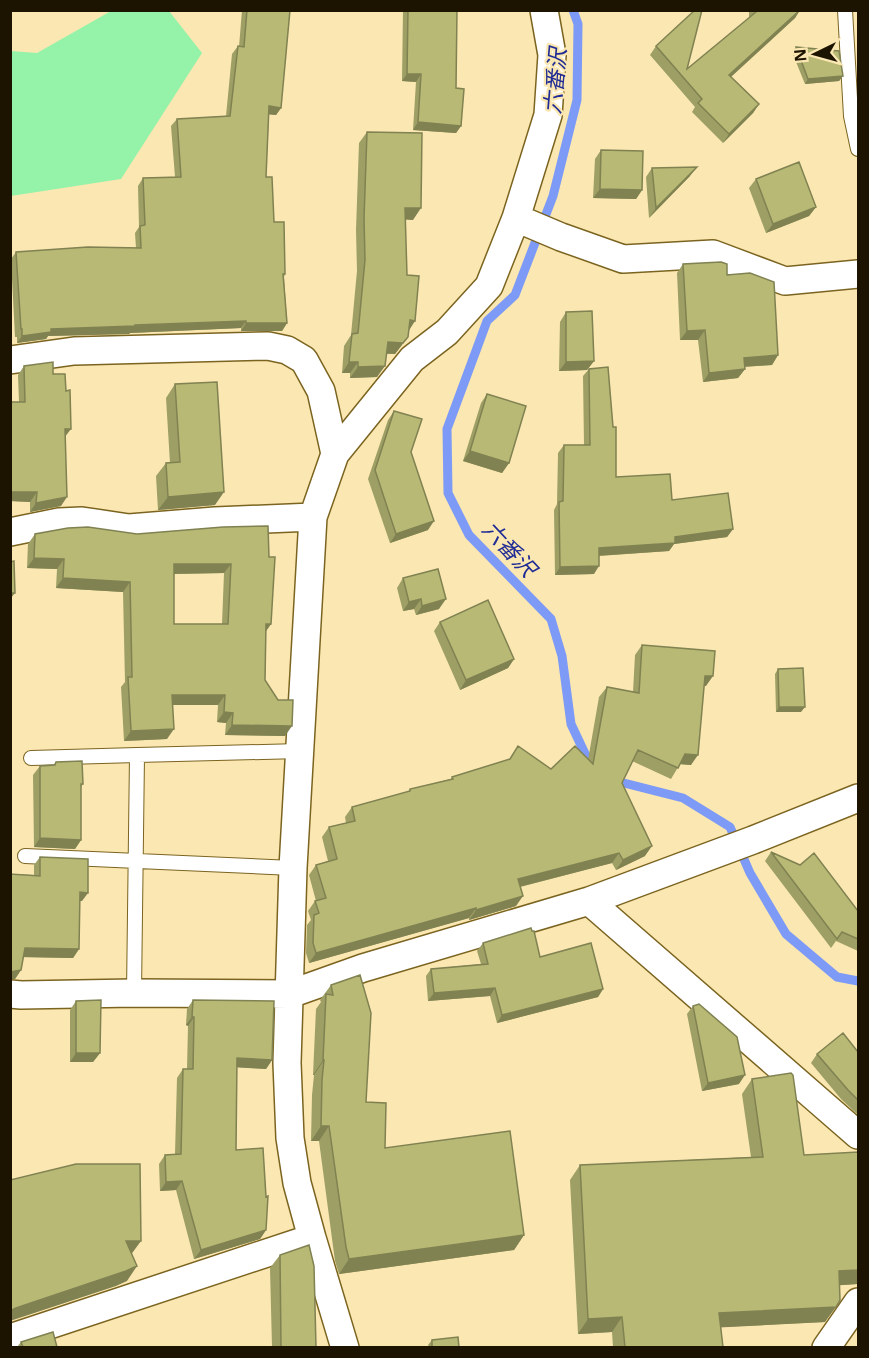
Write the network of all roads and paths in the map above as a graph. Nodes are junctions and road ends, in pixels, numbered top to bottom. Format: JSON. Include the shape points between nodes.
{"nodes":[{"id":1,"x":544,"y":10,"type":"edge"},
{"id":2,"x":845,"y":10,"type":"edge"},
{"id":3,"x":858,"y":149,"type":"edge"},
{"id":4,"x":522,"y":220,"type":"junction"},
{"id":5,"x":858,"y":274,"type":"edge"},
{"id":6,"x":10,"y":360,"type":"edge"},
{"id":7,"x":335,"y":454,"type":"junction"},
{"id":8,"x":313,"y":517,"type":"junction"},
{"id":9,"x":10,"y":532,"type":"edge"},
{"id":10,"x":300,"y":751,"type":"junction"},
{"id":11,"x":138,"y":755,"type":"junction"},
{"id":12,"x":31,"y":758,"type":"dead end"},
{"id":13,"x":858,"y":798,"type":"edge"},
{"id":14,"x":25,"y":856,"type":"dead end"},
{"id":15,"x":135,"y":861,"type":"junction"},
{"id":16,"x":293,"y":868,"type":"junction"},
{"id":17,"x":590,"y":901,"type":"junction"},
{"id":18,"x":134,"y":993,"type":"junction"},
{"id":19,"x":10,"y":994,"type":"edge"},
{"id":20,"x":290,"y":994,"type":"junction"},
{"id":21,"x":858,"y":1135,"type":"edge"},
{"id":22,"x":312,"y":1238,"type":"junction"},
{"id":23,"x":858,"y":1302,"type":"edge"},
{"id":24,"x":10,"y":1338,"type":"edge"},
{"id":25,"x":345,"y":1347,"type":"edge"},
{"id":26,"x":826,"y":1347,"type":"edge"}],
"edges":[{"from":1,"to":4,"type":"street","via":[[552,55],[548,115]]},
{"from":2,"to":3,"type":"lane","via":[[851,116]]},
{"from":4,"to":5,"type":"street","via":[[623,259],[713,254],[785,281]]},
{"from":4,"to":7,"type":"street","via":[[489,286],[447,332],[412,359]]},
{"from":6,"to":7,"type":"street","via":[[74,351],[268,346],[287,350],[304,360],[321,391]]},
{"from":7,"to":8,"type":"street"},
{"from":8,"to":9,"type":"street","via":[[129,528],[59,522]]},
{"from":8,"to":10,"type":"street"},
{"from":10,"to":11,"type":"lane"},
{"from":10,"to":16,"type":"street"},
{"from":11,"to":12,"type":"lane"},
{"from":11,"to":15,"type":"lane"},
{"from":13,"to":17,"type":"street"},
{"from":14,"to":15,"type":"lane"},
{"from":15,"to":16,"type":"lane"},
{"from":15,"to":18,"type":"lane"},
{"from":16,"to":20,"type":"street"},
{"from":17,"to":20,"type":"street"},
{"from":17,"to":21,"type":"street"},
{"from":18,"to":19,"type":"street"},
{"from":18,"to":20,"type":"street"},
{"from":20,"to":22,"type":"street","via":[[290,1138]]},
{"from":22,"to":24,"type":"street"},
{"from":22,"to":25,"type":"street"},
{"from":23,"to":26,"type":"street"}]}
